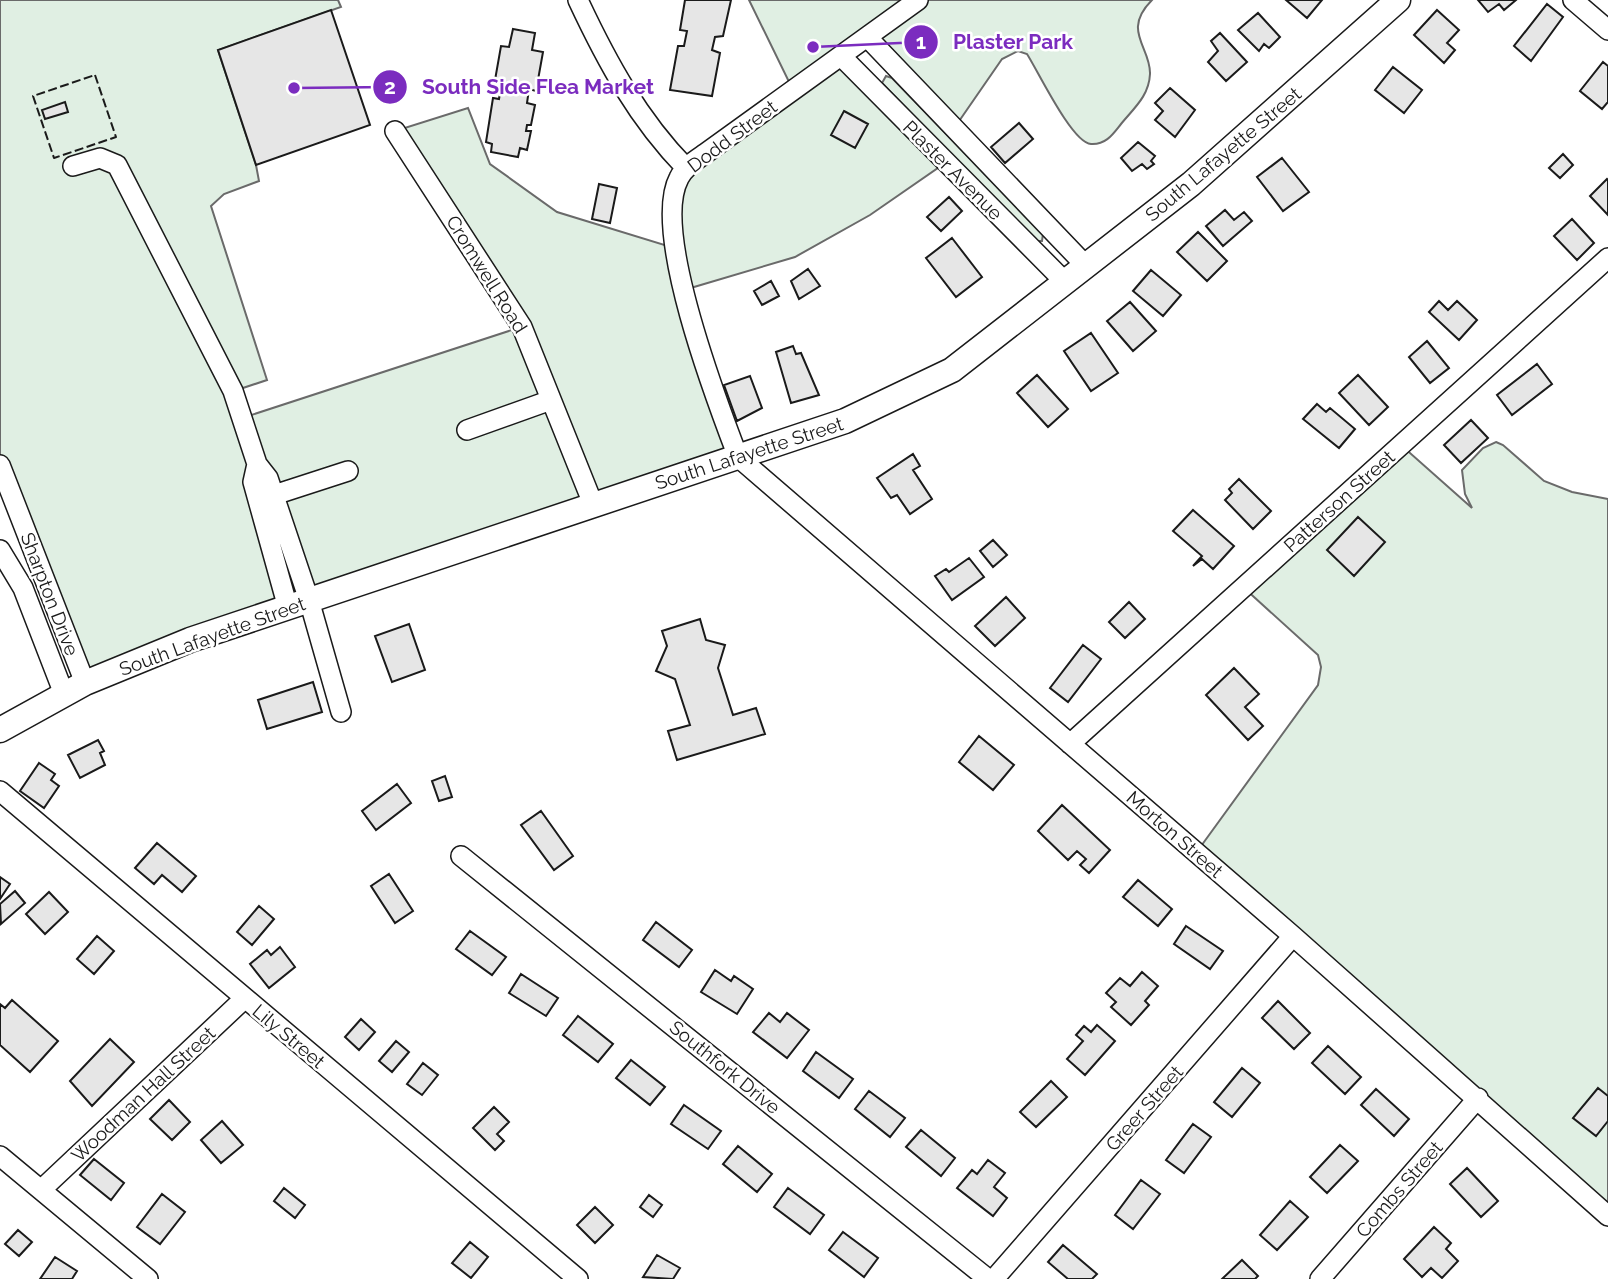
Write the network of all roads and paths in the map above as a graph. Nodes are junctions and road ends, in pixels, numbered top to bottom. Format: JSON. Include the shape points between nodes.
{"nodes":[{"id":1,"x":578,"y":0,"type":"edge"},
{"id":2,"x":918,"y":0,"type":"edge"},
{"id":3,"x":1398,"y":0,"type":"edge"},
{"id":4,"x":1573,"y":0,"type":"edge"},
{"id":5,"x":1608,"y":30,"type":"edge"},
{"id":6,"x":867,"y":37,"type":"junction"},
{"id":7,"x":841,"y":56,"type":"junction"},
{"id":8,"x":395,"y":131,"type":"dead end"},
{"id":9,"x":73,"y":166,"type":"dead end"},
{"id":10,"x":686,"y":168,"type":"junction"},
{"id":11,"x":1608,"y":258,"type":"edge"},
{"id":12,"x":1087,"y":267,"type":"junction"},
{"id":13,"x":1066,"y":283,"type":"junction"},
{"id":14,"x":551,"y":400,"type":"junction"},
{"id":15,"x":467,"y":429,"type":"dead end"},
{"id":16,"x":738,"y":457,"type":"junction"},
{"id":17,"x":257,"y":464,"type":"junction"},
{"id":18,"x":0,"y":465,"type":"edge"},
{"id":19,"x":348,"y":471,"type":"dead end"},
{"id":20,"x":274,"y":495,"type":"junction"},
{"id":21,"x":593,"y":504,"type":"junction"},
{"id":22,"x":0,"y":550,"type":"edge"},
{"id":23,"x":298,"y":604,"type":"junction"},
{"id":24,"x":75,"y":689,"type":"junction"},
{"id":25,"x":341,"y":712,"type":"dead end"},
{"id":26,"x":0,"y":730,"type":"edge"},
{"id":27,"x":1070,"y":744,"type":"junction"},
{"id":28,"x":0,"y":791,"type":"edge"},
{"id":29,"x":461,"y":856,"type":"dead end"},
{"id":30,"x":1293,"y":936,"type":"junction"},
{"id":31,"x":245,"y":998,"type":"junction"},
{"id":32,"x":1478,"y":1098,"type":"junction"},
{"id":33,"x":0,"y":1156,"type":"edge"},
{"id":34,"x":41,"y":1190,"type":"junction"},
{"id":35,"x":1608,"y":1216,"type":"edge"},
{"id":36,"x":148,"y":1279,"type":"edge"},
{"id":37,"x":578,"y":1279,"type":"edge"},
{"id":38,"x":988,"y":1279,"type":"edge"},
{"id":39,"x":994,"y":1279,"type":"edge"},
{"id":40,"x":1320,"y":1279,"type":"edge"}],
"edges":[{"from":1,"to":10,"type":"street","via":[[613,73],[658,140]]},
{"from":2,"to":6,"type":"street","name":"Dodd Street"},
{"from":3,"to":12,"type":"main road","name":"South Lafayette Street","via":[[1201,176]]},
{"from":4,"to":5,"type":"street"},
{"from":6,"to":7,"type":"street","name":"Dodd Street"},
{"from":6,"to":12,"type":"street","name":"Plaster Avenue"},
{"from":7,"to":10,"type":"street","name":"Dodd Street"},
{"from":7,"to":13,"type":"street","name":"Plaster Avenue"},
{"from":8,"to":14,"type":"street","name":"Cromwell Road","via":[[522,327]]},
{"from":9,"to":17,"type":"street","via":[[100,158],[117,165],[233,391]]},
{"from":10,"to":16,"type":"street","name":"Dodd Street","via":[[674,190],[675,249],[713,391]]},
{"from":11,"to":27,"type":"street","name":"Patterson Street"},
{"from":12,"to":13,"type":"main road","name":"South Lafayette Street"},
{"from":13,"to":16,"type":"main road","name":"South Lafayette Street","via":[[952,370],[845,421]]},
{"from":14,"to":15,"type":"street"},
{"from":14,"to":21,"type":"street","name":"Cromwell Road"},
{"from":16,"to":21,"type":"main road","name":"South Lafayette Street"},
{"from":16,"to":27,"type":"street","name":"Morton Street"},
{"from":17,"to":20,"type":"street"},
{"from":17,"to":23,"type":"street","via":[[253,482]]},
{"from":18,"to":24,"type":"street","name":"Sharpton Drive"},
{"from":19,"to":20,"type":"street"},
{"from":20,"to":23,"type":"street"},
{"from":21,"to":23,"type":"main road","name":"South Lafayette Street"},
{"from":22,"to":24,"type":"street"},
{"from":23,"to":24,"type":"main road","name":"South Lafayette Street","via":[[190,640]]},
{"from":23,"to":25,"type":"street"},
{"from":24,"to":26,"type":"main road","name":"South Lafayette Street"},
{"from":27,"to":30,"type":"street","name":"Morton Street"},
{"from":28,"to":31,"type":"street","name":"Lily Street"},
{"from":29,"to":38,"type":"street","name":"Southfork Drive"},
{"from":30,"to":32,"type":"street","name":"Morton Street"},
{"from":30,"to":39,"type":"street","name":"Greer Street"},
{"from":31,"to":34,"type":"street","name":"Woodman Hall Street"},
{"from":31,"to":37,"type":"street","name":"Lily Street"},
{"from":32,"to":35,"type":"street","name":"Morton Street"},
{"from":32,"to":40,"type":"street","name":"Combs Street"},
{"from":33,"to":34,"type":"street"},
{"from":34,"to":36,"type":"street"}]}
